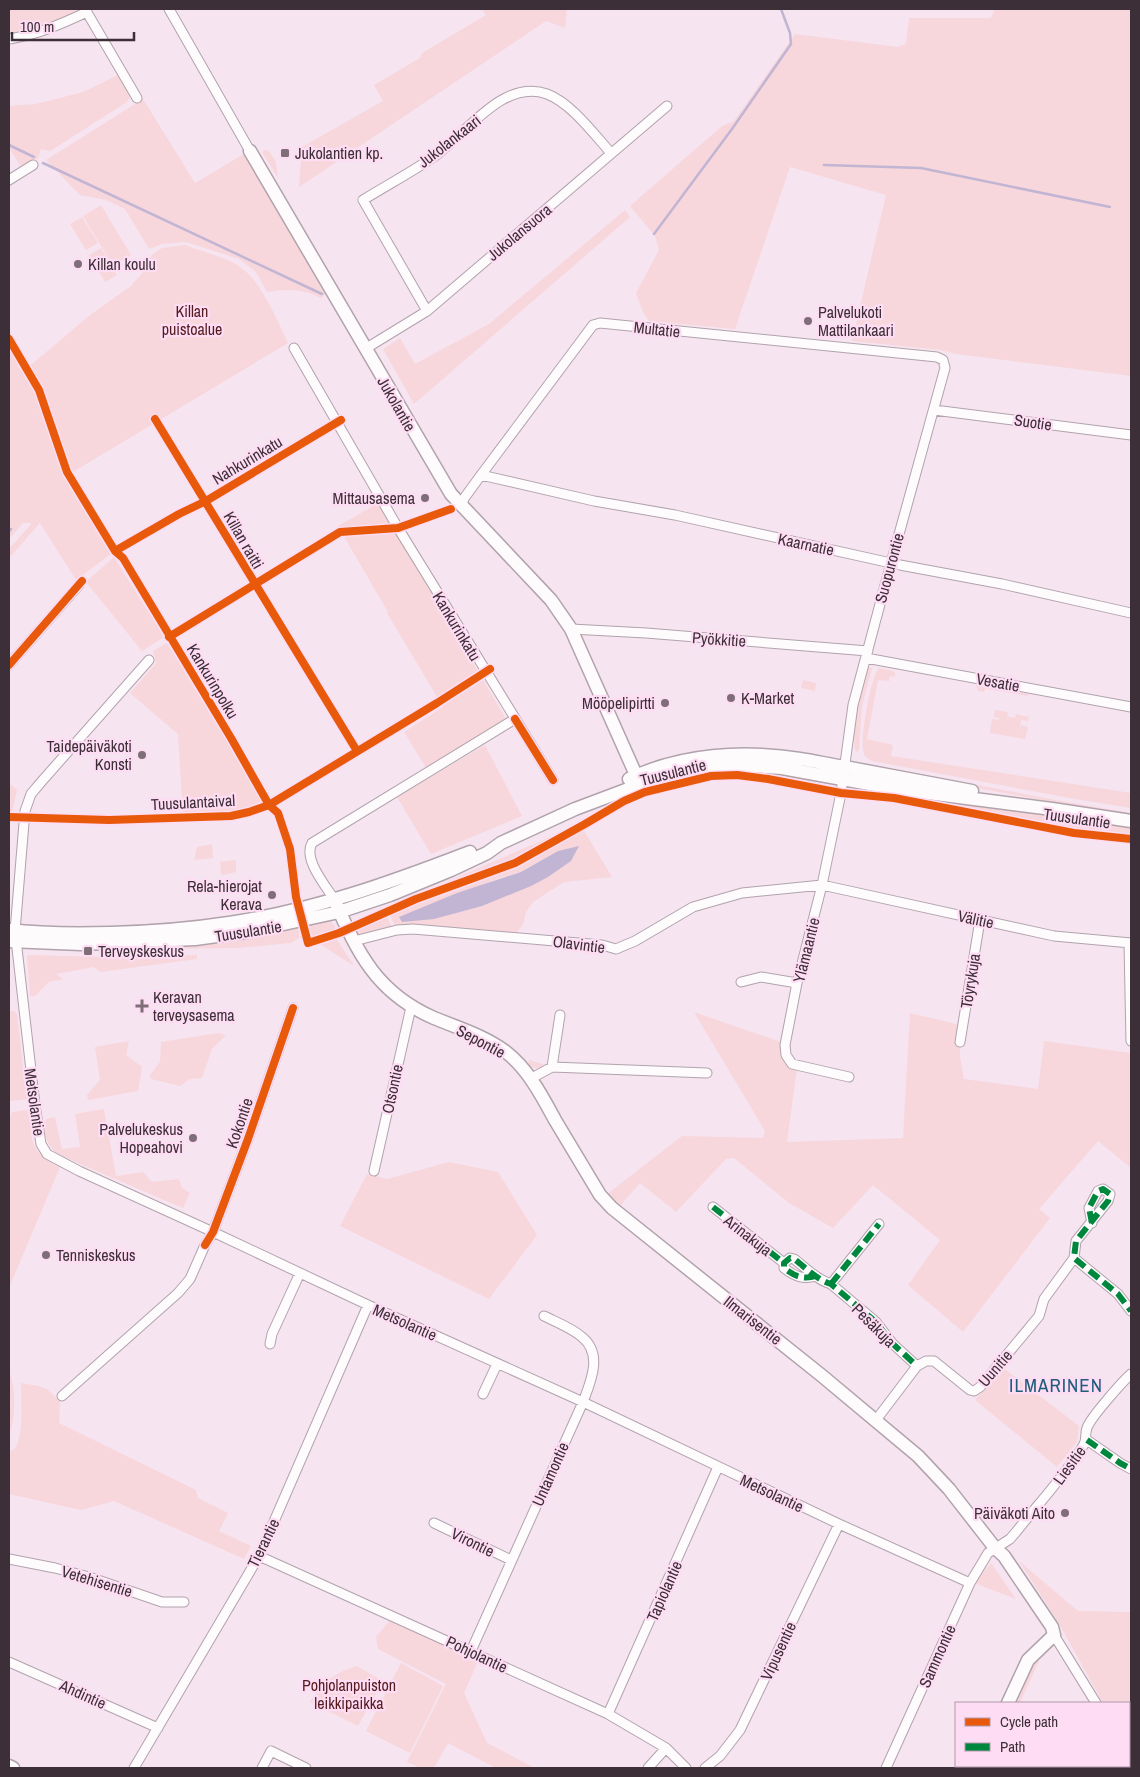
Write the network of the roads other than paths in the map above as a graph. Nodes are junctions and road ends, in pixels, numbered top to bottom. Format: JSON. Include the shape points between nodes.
{"nodes":[{"id":1,"x":169,"y":9,"type":"edge"},
{"id":2,"x":86,"y":10,"type":"edge"},
{"id":3,"x":9,"y":38,"type":"edge"},
{"id":4,"x":137,"y":98,"type":"dead end"},
{"id":5,"x":667,"y":106,"type":"dead end"},
{"id":6,"x":250,"y":151,"type":"joint"},
{"id":7,"x":611,"y":154,"type":"junction"},
{"id":8,"x":34,"y":165,"type":"dead end"},
{"id":9,"x":9,"y":180,"type":"edge"},
{"id":10,"x":427,"y":311,"type":"junction"},
{"id":11,"x":294,"y":348,"type":"dead end"},
{"id":12,"x":365,"y":349,"type":"junction"},
{"id":13,"x":943,"y":360,"type":"joint"},
{"id":14,"x":934,"y":410,"type":"junction"},
{"id":15,"x":1131,"y":435,"type":"edge"},
{"id":16,"x":481,"y":475,"type":"junction"},
{"id":17,"x":461,"y":505,"type":"junction"},
{"id":18,"x":890,"y":563,"type":"junction"},
{"id":19,"x":79,"y":586,"type":"dead end"},
{"id":20,"x":1131,"y":613,"type":"edge"},
{"id":21,"x":571,"y":629,"type":"junction"},
{"id":22,"x":867,"y":654,"type":"junction"},
{"id":23,"x":150,"y":660,"type":"dead end"},
{"id":24,"x":9,"y":665,"type":"edge"},
{"id":25,"x":1131,"y":707,"type":"edge"},
{"id":26,"x":515,"y":719,"type":"junction"},
{"id":27,"x":844,"y":773,"type":"junction"},
{"id":28,"x":553,"y":780,"type":"dead end"},
{"id":29,"x":638,"y":780,"type":"junction"},
{"id":30,"x":1131,"y":821,"type":"edge"},
{"id":31,"x":501,"y":843,"type":"junction"},
{"id":32,"x":822,"y":885,"type":"junction"},
{"id":33,"x":334,"y":900,"type":"junction"},
{"id":34,"x":339,"y":912,"type":"junction"},
{"id":35,"x":980,"y":920,"type":"junction"},
{"id":36,"x":12,"y":936,"type":"edge"},
{"id":37,"x":354,"y":941,"type":"junction"},
{"id":38,"x":1130,"y":943,"type":"edge"},
{"id":39,"x":741,"y":982,"type":"dead end"},
{"id":40,"x":798,"y":984,"type":"junction"},
{"id":41,"x":410,"y":1007,"type":"junction"},
{"id":42,"x":293,"y":1008,"type":"dead end"},
{"id":43,"x":560,"y":1015,"type":"dead end"},
{"id":44,"x":960,"y":1042,"type":"dead end"},
{"id":45,"x":1131,"y":1042,"type":"edge"},
{"id":46,"x":552,"y":1067,"type":"junction"},
{"id":47,"x":707,"y":1073,"type":"dead end"},
{"id":48,"x":849,"y":1077,"type":"dead end"},
{"id":49,"x":530,"y":1079,"type":"junction"},
{"id":50,"x":374,"y":1171,"type":"dead end"},
{"id":51,"x":713,"y":1207,"type":"dead end"},
{"id":52,"x":1092,"y":1223,"type":"dead end"},
{"id":53,"x":879,"y":1224,"type":"dead end"},
{"id":54,"x":213,"y":1232,"type":"junction"},
{"id":55,"x":1074,"y":1258,"type":"junction"},
{"id":56,"x":784,"y":1263,"type":"junction"},
{"id":57,"x":300,"y":1273,"type":"junction"},
{"id":58,"x":816,"y":1276,"type":"junction"},
{"id":59,"x":831,"y":1284,"type":"junction"},
{"id":60,"x":368,"y":1305,"type":"junction"},
{"id":61,"x":1131,"y":1311,"type":"edge"},
{"id":62,"x":544,"y":1316,"type":"dead end"},
{"id":63,"x":270,"y":1344,"type":"dead end"},
{"id":64,"x":497,"y":1364,"type":"junction"},
{"id":65,"x":917,"y":1366,"type":"junction"},
{"id":66,"x":1131,"y":1374,"type":"edge"},
{"id":67,"x":483,"y":1394,"type":"dead end"},
{"id":68,"x":62,"y":1396,"type":"dead end"},
{"id":69,"x":582,"y":1402,"type":"junction"},
{"id":70,"x":876,"y":1420,"type":"junction"},
{"id":71,"x":1086,"y":1440,"type":"junction"},
{"id":72,"x":718,"y":1467,"type":"junction"},
{"id":73,"x":1131,"y":1469,"type":"edge"},
{"id":74,"x":434,"y":1523,"type":"dead end"},
{"id":75,"x":838,"y":1524,"type":"junction"},
{"id":76,"x":994,"y":1548,"type":"junction"},
{"id":77,"x":259,"y":1556,"type":"junction"},
{"id":78,"x":9,"y":1559,"type":"edge"},
{"id":79,"x":511,"y":1560,"type":"junction"},
{"id":80,"x":970,"y":1583,"type":"junction"},
{"id":81,"x":184,"y":1602,"type":"dead end"},
{"id":82,"x":1054,"y":1635,"type":"junction"},
{"id":83,"x":472,"y":1651,"type":"junction"},
{"id":84,"x":9,"y":1662,"type":"edge"},
{"id":85,"x":1008,"y":1702,"type":"edge"},
{"id":86,"x":1094,"y":1702,"type":"edge"},
{"id":87,"x":608,"y":1714,"type":"junction"},
{"id":88,"x":158,"y":1728,"type":"junction"},
{"id":89,"x":666,"y":1748,"type":"junction"},
{"id":90,"x":9,"y":1766,"type":"edge"},
{"id":91,"x":13,"y":1768,"type":"edge"},
{"id":92,"x":134,"y":1768,"type":"edge"},
{"id":93,"x":262,"y":1768,"type":"edge"},
{"id":94,"x":306,"y":1768,"type":"edge"},
{"id":95,"x":648,"y":1768,"type":"edge"},
{"id":96,"x":686,"y":1768,"type":"edge"},
{"id":97,"x":705,"y":1768,"type":"edge"},
{"id":98,"x":886,"y":1768,"type":"edge"}],
"edges":[{"from":1,"to":6,"type":"street","name":"Jukolantie"},
{"from":2,"to":3,"type":"street","via":[[32,35]]},
{"from":2,"to":4,"type":"street"},
{"from":5,"to":7,"type":"street","name":"Jukolansuora"},
{"from":6,"to":12,"type":"street","name":"Jukolantie"},
{"from":7,"to":10,"type":"street","name":"Jukolansuora"},
{"from":7,"to":10,"type":"street","name":"Jukolankaari","via":[[557,99],[546,93],[520,92],[494,104],[436,155],[363,200]]},
{"from":8,"to":9,"type":"street"},
{"from":10,"to":12,"type":"street","name":"Jukolansuora"},
{"from":11,"to":26,"type":"street","name":"Kankurinkatu","via":[[403,536]]},
{"from":12,"to":17,"type":"street","name":"Jukolantie","via":[[451,494]]},
{"from":13,"to":14,"type":"street","name":"Suopurontie","via":[[946,368]]},
{"from":13,"to":16,"type":"street","name":"Multatie","via":[[600,323],[593,325]]},
{"from":14,"to":15,"type":"street","name":"Suotie"},
{"from":14,"to":18,"type":"street","name":"Suopurontie"},
{"from":16,"to":17,"type":"street","name":"Multatie"},
{"from":16,"to":18,"type":"street","name":"Kaarnatie"},
{"from":17,"to":21,"type":"street","name":"Jukolantie","via":[[551,600]]},
{"from":18,"to":20,"type":"street","name":"Kaarnatie"},
{"from":18,"to":22,"type":"street","name":"Suopurontie"},
{"from":19,"to":24,"type":"street"},
{"from":21,"to":22,"type":"street","name":"Pyökkitie"},
{"from":21,"to":29,"type":"street","name":"Jukolantie"},
{"from":22,"to":25,"type":"street","name":"Vesatie"},
{"from":22,"to":27,"type":"street","name":"Suopurontie","via":[[853,705]]},
{"from":23,"to":36,"type":"street","via":[[29,799],[23,818]]},
{"from":26,"to":28,"type":"street","name":"Kankurinkatu"},
{"from":26,"to":33,"type":"street","via":[[312,843],[309,852],[312,864]]},
{"from":27,"to":29,"type":"street","name":"Tuusulantie","via":[[736,765],[697,768]]},
{"from":27,"to":30,"type":"street","name":"Tuusulantie","via":[[994,795],[1052,809]]},
{"from":27,"to":32,"type":"street","name":"Ylämaantie"},
{"from":29,"to":31,"type":"street","name":"Tuusulantie"},
{"from":31,"to":33,"type":"street","name":"Tuusulantie"},
{"from":31,"to":34,"type":"street","name":"Tuusulantie","via":[[487,853],[425,881]]},
{"from":32,"to":35,"type":"street","name":"Välitie"},
{"from":32,"to":37,"type":"street","name":"Olavintie","via":[[742,893],[693,907],[636,941],[616,949],[602,945],[413,929]]},
{"from":32,"to":40,"type":"street","name":"Ylämaantie"},
{"from":33,"to":34,"type":"street","name":"Sepontie"},
{"from":33,"to":36,"type":"street","name":"Tuusulantie","via":[[196,927],[149,932]]},
{"from":34,"to":36,"type":"street","name":"Tuusulantie","via":[[246,932],[195,939],[81,944]]},
{"from":34,"to":37,"type":"street","name":"Sepontie"},
{"from":35,"to":38,"type":"street","name":"Välitie","via":[[1054,936]]},
{"from":35,"to":44,"type":"street","name":"Töyrykuja"},
{"from":36,"to":54,"type":"street","name":"Metsolantie","via":[[41,1144],[47,1154]]},
{"from":37,"to":41,"type":"street","name":"Sepontie","via":[[378,980]]},
{"from":38,"to":45,"type":"street"},
{"from":39,"to":40,"type":"street","via":[[761,977]]},
{"from":40,"to":48,"type":"street","name":"Ylämaantie","via":[[785,1045],[786,1055],[792,1064]]},
{"from":41,"to":49,"type":"street","name":"Sepontie","via":[[505,1052]]},
{"from":41,"to":50,"type":"street","name":"Otsontie"},
{"from":42,"to":54,"type":"street","name":"Kokontie"},
{"from":43,"to":46,"type":"street"},
{"from":46,"to":47,"type":"street"},
{"from":46,"to":49,"type":"street"},
{"from":49,"to":70,"type":"street","name":"Ilmarisentie","via":[[600,1196],[612,1208]]},
{"from":51,"to":56,"type":"street","name":"Arinakuja"},
{"from":52,"to":55,"type":"street","via":[[1076,1242]]},
{"from":53,"to":59,"type":"street"},
{"from":54,"to":57,"type":"street","name":"Metsolantie"},
{"from":54,"to":68,"type":"street","name":"Kokontie","via":[[190,1279],[178,1293]]},
{"from":55,"to":61,"type":"street","via":[[1118,1294]]},
{"from":55,"to":65,"type":"street","name":"Uunitie","via":[[1044,1299],[1039,1316],[980,1387],[970,1390],[934,1362],[926,1361]]},
{"from":56,"to":58,"type":"street","name":"Pesäkuja","via":[[794,1259]]},
{"from":56,"to":58,"type":"street","name":"Pesäkuja","via":[[784,1268],[794,1276]]},
{"from":57,"to":60,"type":"street","name":"Metsolantie"},
{"from":57,"to":63,"type":"street"},
{"from":58,"to":59,"type":"street","name":"Pesäkuja"},
{"from":59,"to":65,"type":"street","name":"Pesäkuja","via":[[876,1322],[893,1344]]},
{"from":60,"to":64,"type":"street","name":"Metsolantie"},
{"from":60,"to":77,"type":"street","name":"Tierantie"},
{"from":62,"to":69,"type":"street","name":"Untamontie","via":[[582,1337],[592,1349],[595,1363]]},
{"from":64,"to":67,"type":"street"},
{"from":64,"to":69,"type":"street","name":"Metsolantie"},
{"from":65,"to":70,"type":"street"},
{"from":66,"to":71,"type":"street","name":"Liesitie","via":[[1087,1428]]},
{"from":69,"to":72,"type":"street","name":"Metsolantie"},
{"from":69,"to":79,"type":"street","name":"Untamontie"},
{"from":70,"to":76,"type":"street","name":"Ilmarisentie","via":[[918,1456],[949,1489]]},
{"from":71,"to":73,"type":"street"},
{"from":71,"to":76,"type":"street","name":"Liesitie","via":[[1067,1470],[1016,1532]]},
{"from":72,"to":75,"type":"street","name":"Metsolantie"},
{"from":72,"to":87,"type":"street","name":"Tapiolantie"},
{"from":74,"to":79,"type":"street","name":"Virontie"},
{"from":75,"to":80,"type":"street","name":"Metsolantie"},
{"from":75,"to":97,"type":"street","name":"Vipusentie","via":[[740,1730],[720,1756]]},
{"from":76,"to":80,"type":"street","name":"Sammontie"},
{"from":76,"to":82,"type":"street","name":"Ilmarisentie","via":[[1004,1556],[1052,1627]]},
{"from":77,"to":83,"type":"street","name":"Pohjolantie"},
{"from":77,"to":88,"type":"street","name":"Tierantie"},
{"from":78,"to":81,"type":"street","name":"Vetehisentie","via":[[89,1576],[162,1602]]},
{"from":79,"to":83,"type":"street","name":"Untamontie"},
{"from":80,"to":98,"type":"street","name":"Sammontie"},
{"from":82,"to":85,"type":"street","via":[[1028,1660]]},
{"from":82,"to":86,"type":"street","name":"Ilmarisentie"},
{"from":83,"to":87,"type":"street","name":"Pohjolantie"},
{"from":84,"to":88,"type":"street","name":"Ahdintie"},
{"from":87,"to":89,"type":"street","name":"Pohjolantie"},
{"from":88,"to":92,"type":"street","name":"Tierantie"},
{"from":89,"to":95,"type":"street"},
{"from":89,"to":96,"type":"street","name":"Pohjolantie"},
{"from":90,"to":91,"type":"street"},
{"from":93,"to":94,"type":"street","via":[[271,1750]]}]}
